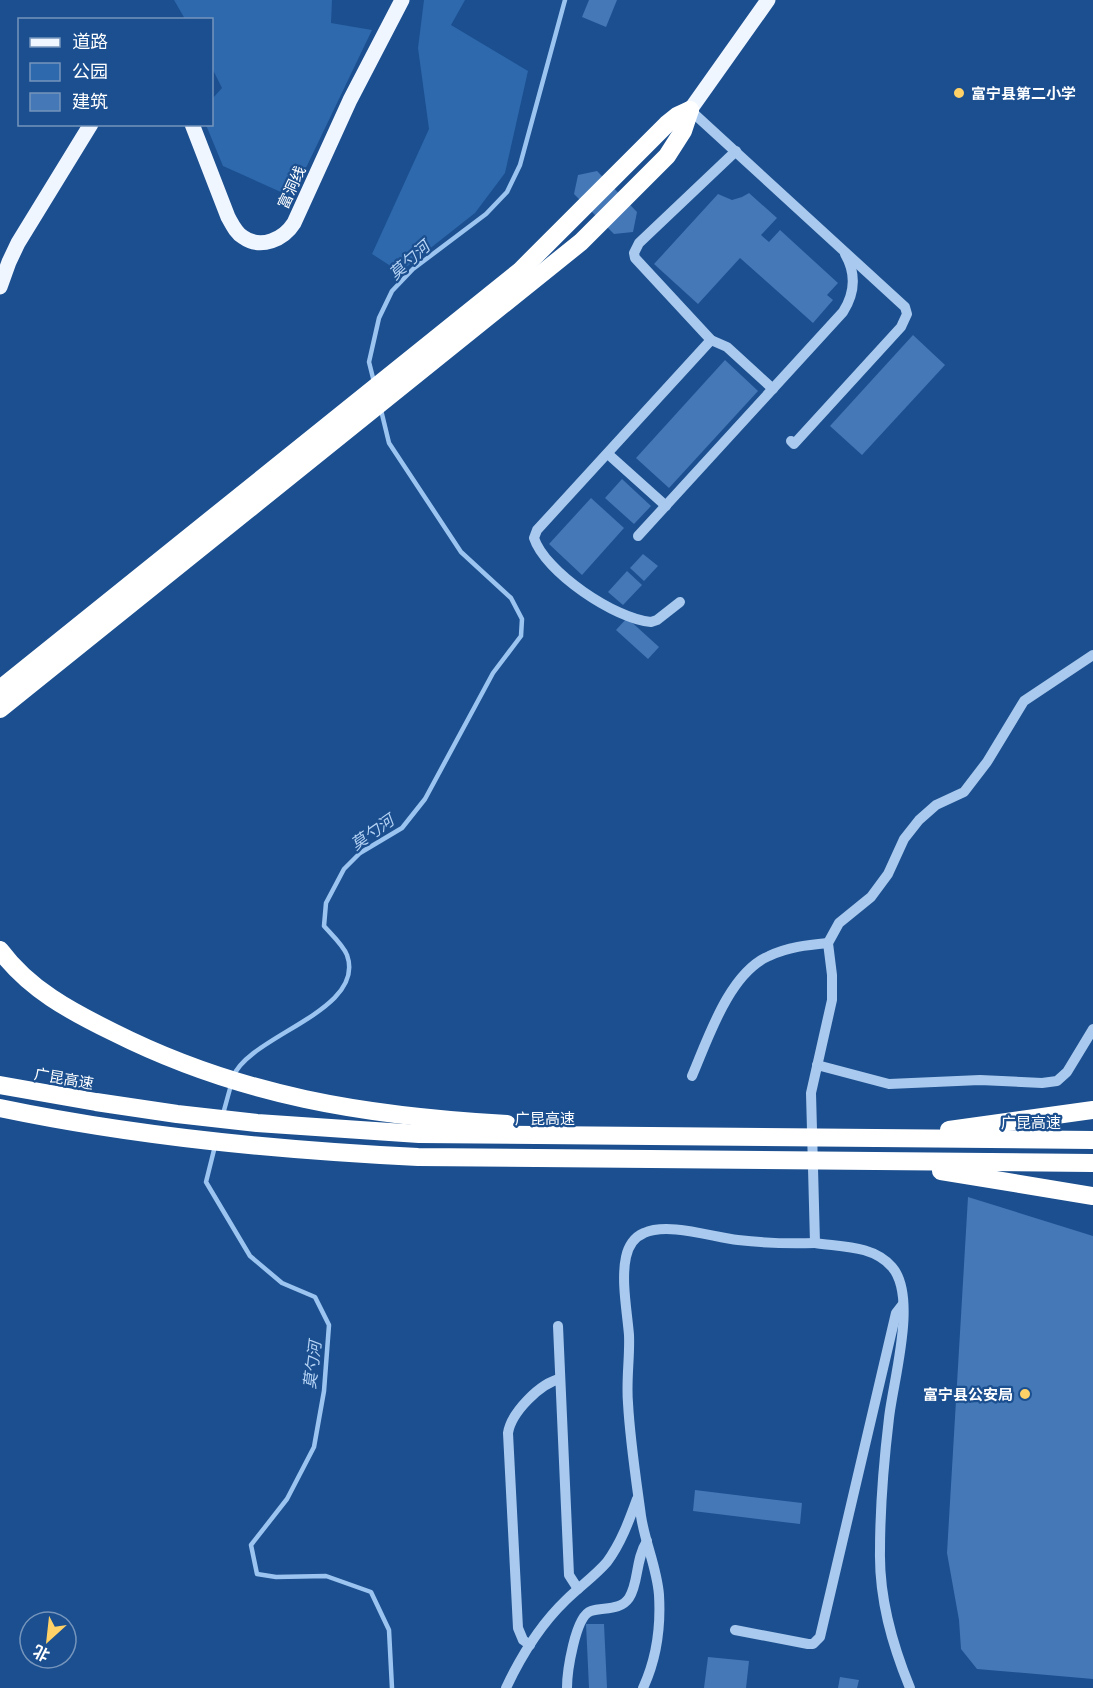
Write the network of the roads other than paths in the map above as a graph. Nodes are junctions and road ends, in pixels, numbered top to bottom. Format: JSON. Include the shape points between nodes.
{"nodes":[{"id":1,"x":402,"y":0,"type":"edge"},
{"id":2,"x":768,"y":0,"type":"edge"},
{"id":3,"x":690,"y":110,"type":"junction"},
{"id":4,"x":90,"y":126,"type":"edge"},
{"id":5,"x":193,"y":126,"type":"edge"},
{"id":6,"x":736,"y":151,"type":"junction"},
{"id":7,"x":837,"y":244,"type":"junction"},
{"id":8,"x":0,"y":286,"type":"edge"},
{"id":9,"x":711,"y":340,"type":"junction"},
{"id":10,"x":773,"y":389,"type":"junction"},
{"id":11,"x":791,"y":441,"type":"dead end"},
{"id":12,"x":608,"y":454,"type":"junction"},
{"id":13,"x":666,"y":506,"type":"junction"},
{"id":14,"x":638,"y":536,"type":"dead end"},
{"id":15,"x":680,"y":602,"type":"dead end"},
{"id":16,"x":1093,"y":655,"type":"edge"},
{"id":17,"x":54,"y":656,"type":"junction"},
{"id":18,"x":0,"y":682,"type":"edge"},
{"id":19,"x":0,"y":689,"type":"edge"},
{"id":20,"x":0,"y":709,"type":"edge"},
{"id":21,"x":0,"y":722,"type":"edge"},
{"id":22,"x":828,"y":943,"type":"junction"},
{"id":23,"x":0,"y":950,"type":"edge"},
{"id":24,"x":1093,"y":1029,"type":"edge"},
{"id":25,"x":817,"y":1065,"type":"junction"},
{"id":26,"x":693,"y":1076,"type":"dead end"},
{"id":27,"x":0,"y":1085,"type":"edge"},
{"id":28,"x":0,"y":1108,"type":"edge"},
{"id":29,"x":1093,"y":1110,"type":"edge"},
{"id":30,"x":428,"y":1127,"type":"junction"},
{"id":31,"x":886,"y":1139,"type":"junction"},
{"id":32,"x":1093,"y":1140,"type":"edge"},
{"id":33,"x":886,"y":1162,"type":"junction"},
{"id":34,"x":1093,"y":1163,"type":"edge"},
{"id":35,"x":1093,"y":1196,"type":"edge"},
{"id":36,"x":815,"y":1243,"type":"junction"},
{"id":37,"x":903,"y":1304,"type":"junction"},
{"id":38,"x":558,"y":1326,"type":"dead end"},
{"id":39,"x":560,"y":1379,"type":"junction"},
{"id":40,"x":639,"y":1496,"type":"junction"},
{"id":41,"x":647,"y":1541,"type":"junction"},
{"id":42,"x":578,"y":1589,"type":"junction"},
{"id":43,"x":735,"y":1630,"type":"dead end"},
{"id":44,"x":530,"y":1645,"type":"junction"},
{"id":45,"x":506,"y":1688,"type":"edge"},
{"id":46,"x":567,"y":1688,"type":"edge"},
{"id":47,"x":643,"y":1688,"type":"edge"},
{"id":48,"x":910,"y":1688,"type":"edge"}],
"edges":[{"from":1,"to":5,"type":"main road","name":"富洞线","via":[[350,100],[294,223],[277,239],[248,240],[234,228]]},
{"from":2,"to":3,"type":"main road"},
{"from":3,"to":6,"type":"street"},
{"from":3,"to":17,"type":"highway","via":[[667,124],[520,271],[334,420]]},
{"from":3,"to":17,"type":"highway","via":[[683,131],[667,156],[581,242],[337,438]]},
{"from":4,"to":8,"type":"main road","via":[[18,243]]},
{"from":6,"to":7,"type":"street"},
{"from":6,"to":9,"type":"street","via":[[639,243],[634,253],[638,263]]},
{"from":7,"to":10,"type":"street","via":[[852,268],[848,304]]},
{"from":7,"to":11,"type":"street","via":[[901,302],[907,314],[901,327],[794,444]]},
{"from":9,"to":10,"type":"street","via":[[727,347]]},
{"from":9,"to":12,"type":"street"},
{"from":10,"to":13,"type":"street"},
{"from":12,"to":13,"type":"street"},
{"from":12,"to":15,"type":"street","via":[[537,530],[535,541],[562,573],[591,598],[609,607],[651,622]]},
{"from":13,"to":14,"type":"street"},
{"from":16,"to":22,"type":"street","via":[[1024,701],[964,792],[936,805],[919,820],[871,897],[839,923]]},
{"from":17,"to":18,"type":"highway"},
{"from":17,"to":19,"type":"highway"},
{"from":17,"to":20,"type":"highway"},
{"from":17,"to":21,"type":"highway"},
{"from":22,"to":25,"type":"street","via":[[832,1000]]},
{"from":22,"to":26,"type":"street","via":[[792,947],[766,956],[746,972],[724,1003]]},
{"from":23,"to":30,"type":"highway","via":[[21,975],[55,1001],[174,1060],[258,1089]]},
{"from":24,"to":25,"type":"street","via":[[1067,1072],[1057,1081],[1042,1083],[980,1080],[889,1084]]},
{"from":25,"to":36,"type":"street","via":[[811,1093]]},
{"from":27,"to":30,"type":"highway","name":"广昆高速","via":[[257,1123]]},
{"from":28,"to":33,"type":"highway","via":[[174,1137],[337,1153]]},
{"from":29,"to":31,"type":"highway"},
{"from":30,"to":31,"type":"highway","name":"广昆高速"},
{"from":31,"to":32,"type":"highway","name":"广昆高速"},
{"from":33,"to":34,"type":"highway"},
{"from":33,"to":35,"type":"highway"},
{"from":36,"to":37,"type":"street","via":[[863,1250],[883,1259],[899,1279]]},
{"from":36,"to":40,"type":"street","via":[[739,1240],[681,1230],[645,1232],[634,1240],[624,1268],[628,1403]]},
{"from":37,"to":43,"type":"street","via":[[896,1313],[820,1637],[808,1644]]},
{"from":37,"to":48,"type":"street","via":[[903,1338],[889,1418],[880,1551],[889,1632]]},
{"from":38,"to":39,"type":"street"},
{"from":39,"to":42,"type":"street","via":[[569,1575]]},
{"from":39,"to":44,"type":"street","via":[[546,1384],[514,1416],[508,1433],[518,1628]]},
{"from":40,"to":41,"type":"street"},
{"from":40,"to":42,"type":"street","via":[[606,1563]]},
{"from":41,"to":46,"type":"street","via":[[639,1556],[629,1599],[617,1607],[591,1611],[581,1618]]},
{"from":41,"to":47,"type":"street","via":[[658,1580],[659,1634],[653,1666]]},
{"from":42,"to":44,"type":"street"},
{"from":44,"to":45,"type":"street"}]}
